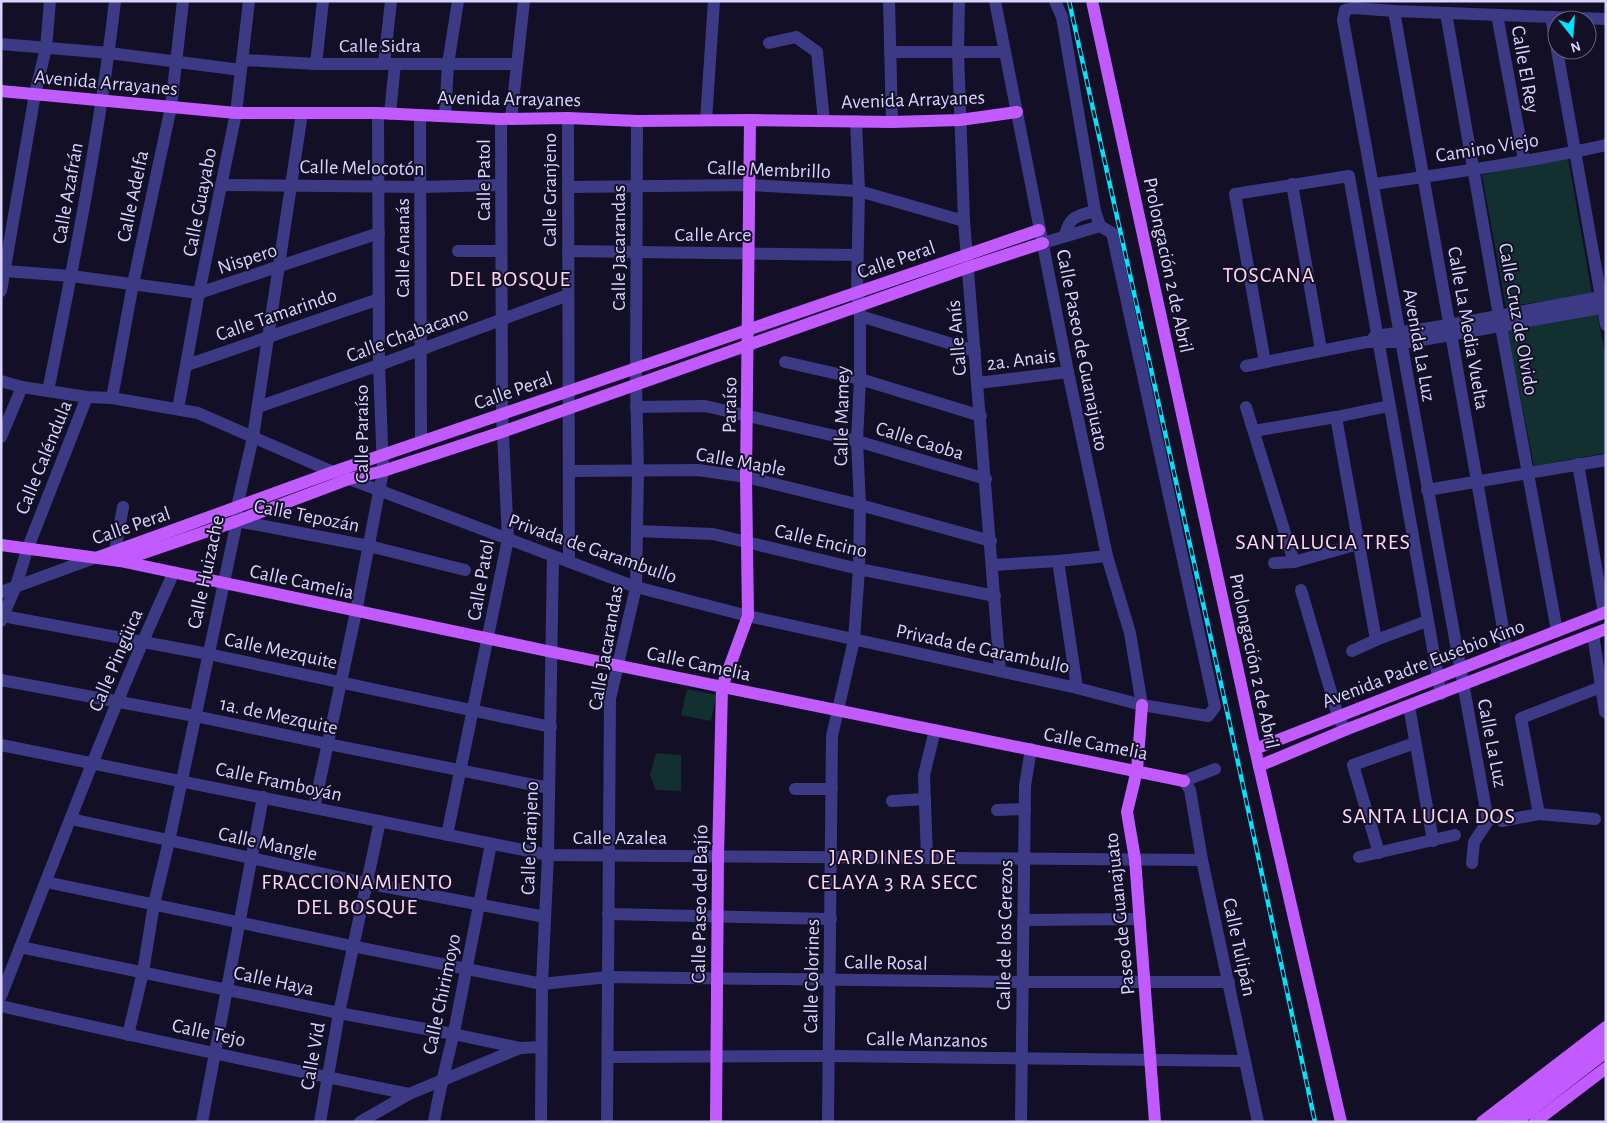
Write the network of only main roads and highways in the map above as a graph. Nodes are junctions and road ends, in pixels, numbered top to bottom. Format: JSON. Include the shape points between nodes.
{"nodes":[{"id":1,"x":1092,"y":1,"type":"edge"},
{"id":2,"x":1,"y":91,"type":"edge"},
{"id":3,"x":1017,"y":112,"type":"road end"},
{"id":4,"x":750,"y":120,"type":"junction"},
{"id":5,"x":1039,"y":230,"type":"road end"},
{"id":6,"x":1043,"y":243,"type":"road end"},
{"id":7,"x":749,"y":328,"type":"junction"},
{"id":8,"x":748,"y":345,"type":"junction"},
{"id":9,"x":1,"y":546,"type":"edge"},
{"id":10,"x":118,"y":556,"type":"junction"},
{"id":11,"x":1605,"y":612,"type":"edge"},
{"id":12,"x":1606,"y":629,"type":"edge"},
{"id":13,"x":722,"y":687,"type":"junction"},
{"id":14,"x":1142,"y":705,"type":"road end"},
{"id":15,"x":1255,"y":749,"type":"junction"},
{"id":16,"x":1259,"y":766,"type":"junction"},
{"id":17,"x":1137,"y":770,"type":"junction"},
{"id":18,"x":1184,"y":781,"type":"road end"},
{"id":19,"x":1606,"y":1026,"type":"edge"},
{"id":20,"x":1606,"y":1039,"type":"edge"},
{"id":21,"x":1606,"y":1052,"type":"edge"},
{"id":22,"x":1606,"y":1068,"type":"edge"},
{"id":23,"x":1503,"y":1118,"type":"edge"},
{"id":24,"x":716,"y":1122,"type":"edge"},
{"id":25,"x":1155,"y":1122,"type":"edge"},
{"id":26,"x":1341,"y":1122,"type":"edge"},
{"id":27,"x":1482,"y":1122,"type":"edge"},
{"id":28,"x":1535,"y":1122,"type":"edge"}],
"edges":[{"from":1,"to":15,"type":"main road","name":"Prolongación 2 de Abril"},
{"from":2,"to":4,"type":"main road","name":"Avenida Arrayanes","via":[[236,113],[384,113],[637,121]]},
{"from":3,"to":4,"type":"main road","name":"Avenida Arrayanes","via":[[960,120]]},
{"from":4,"to":7,"type":"main road","name":"Paraíso"},
{"from":5,"to":7,"type":"main road","name":"Calle Peral"},
{"from":6,"to":8,"type":"main road","name":"Calle Peral","via":[[969,268],[859,312]]},
{"from":7,"to":8,"type":"main road","name":"Paraíso"},
{"from":7,"to":10,"type":"main road","name":"Calle Peral","via":[[333,472]]},
{"from":8,"to":10,"type":"main road","name":"Calle Peral","via":[[237,521]]},
{"from":8,"to":13,"type":"main road","name":"Paraíso","via":[[748,616]]},
{"from":9,"to":10,"type":"main road","name":"Calle Peral","via":[[94,558]]},
{"from":10,"to":13,"type":"main road","name":"Calle Camelia","via":[[174,572],[356,612]]},
{"from":11,"to":15,"type":"main road","name":"Avenida Padre Eusebio Kino"},
{"from":12,"to":16,"type":"main road","name":"Avenida Padre Eusebio Kino"},
{"from":13,"to":17,"type":"main road","name":"Calle Camelia"},
{"from":13,"to":24,"type":"main road","name":"Calle Paseo del Bajío"},
{"from":14,"to":17,"type":"main road","name":"Paseo de Guanajuato"},
{"from":15,"to":16,"type":"main road","name":"Prolongación 2 de Abril"},
{"from":16,"to":26,"type":"main road","name":"Prolongación 2 de Abril"},
{"from":17,"to":18,"type":"main road","name":"Calle Camelia"},
{"from":17,"to":25,"type":"main road","name":"Paseo de Guanajuato","via":[[1127,812],[1135,859]]},
{"from":19,"to":23,"type":"main road"},
{"from":20,"to":23,"type":"main road"},
{"from":21,"to":23,"type":"main road"},
{"from":22,"to":28,"type":"main road"},
{"from":23,"to":27,"type":"main road"}]}
